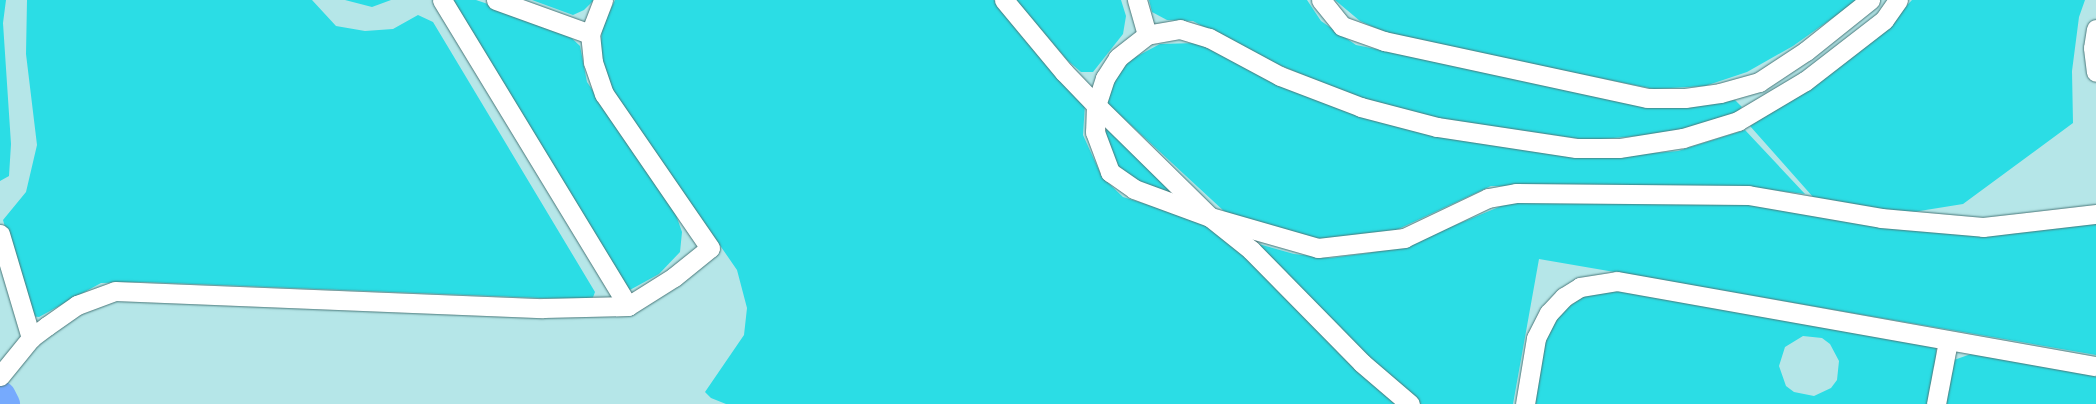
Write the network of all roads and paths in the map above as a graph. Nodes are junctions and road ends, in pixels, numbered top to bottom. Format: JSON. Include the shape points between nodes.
{"nodes":[{"id":1,"x":442,"y":0,"type":"edge"},
{"id":2,"x":496,"y":0,"type":"edge"},
{"id":3,"x":603,"y":0,"type":"edge"},
{"id":4,"x":1004,"y":0,"type":"edge"},
{"id":5,"x":1137,"y":0,"type":"edge"},
{"id":6,"x":1320,"y":0,"type":"edge"},
{"id":7,"x":1870,"y":0,"type":"edge"},
{"id":8,"x":1898,"y":0,"type":"edge"},
{"id":9,"x":2096,"y":28,"type":"edge"},
{"id":10,"x":590,"y":34,"type":"junction"},
{"id":11,"x":1147,"y":35,"type":"junction"},
{"id":12,"x":2096,"y":72,"type":"edge"},
{"id":13,"x":1096,"y":105,"type":"junction"},
{"id":14,"x":2096,"y":214,"type":"edge"},
{"id":15,"x":1210,"y":217,"type":"junction"},
{"id":16,"x":0,"y":234,"type":"edge"},
{"id":17,"x":628,"y":306,"type":"junction"},
{"id":18,"x":31,"y":338,"type":"junction"},
{"id":19,"x":1948,"y":341,"type":"junction"},
{"id":20,"x":2096,"y":366,"type":"edge"},
{"id":21,"x":4,"y":372,"type":"edge"},
{"id":22,"x":1410,"y":404,"type":"edge"},
{"id":23,"x":1525,"y":404,"type":"edge"},
{"id":24,"x":1936,"y":404,"type":"edge"}],
"edges":[{"from":1,"to":17,"type":"street"},
{"from":2,"to":10,"type":"street"},
{"from":3,"to":10,"type":"street"},
{"from":4,"to":13,"type":"street"},
{"from":5,"to":11,"type":"street"},
{"from":6,"to":7,"type":"street","via":[[1342,26],[1384,41],[1647,98],[1702,95],[1759,82],[1806,51]]},
{"from":8,"to":11,"type":"street","via":[[1884,20],[1805,81],[1738,121],[1683,138],[1619,148],[1576,148],[1437,127],[1361,107],[1289,80],[1208,38],[1180,29]]},
{"from":9,"to":12,"type":"street","via":[[2093,48]]},
{"from":10,"to":17,"type":"street","via":[[593,62],[604,94],[710,248],[674,277]]},
{"from":11,"to":13,"type":"street","via":[[1118,58],[1105,78]]},
{"from":13,"to":15,"type":"street"},
{"from":13,"to":15,"type":"street","via":[[1095,132],[1110,172],[1134,189]]},
{"from":14,"to":15,"type":"street","via":[[1983,227],[1881,218],[1748,195],[1516,193],[1488,198],[1404,238],[1318,248]]},
{"from":15,"to":22,"type":"street","via":[[1251,250],[1362,363]]},
{"from":16,"to":18,"type":"street"},
{"from":17,"to":18,"type":"street","via":[[543,308],[115,292],[77,305]]},
{"from":18,"to":21,"type":"street"},
{"from":19,"to":20,"type":"street"},
{"from":19,"to":23,"type":"street","via":[[1617,281],[1580,287],[1549,312],[1536,338]]},
{"from":19,"to":24,"type":"street"}]}
